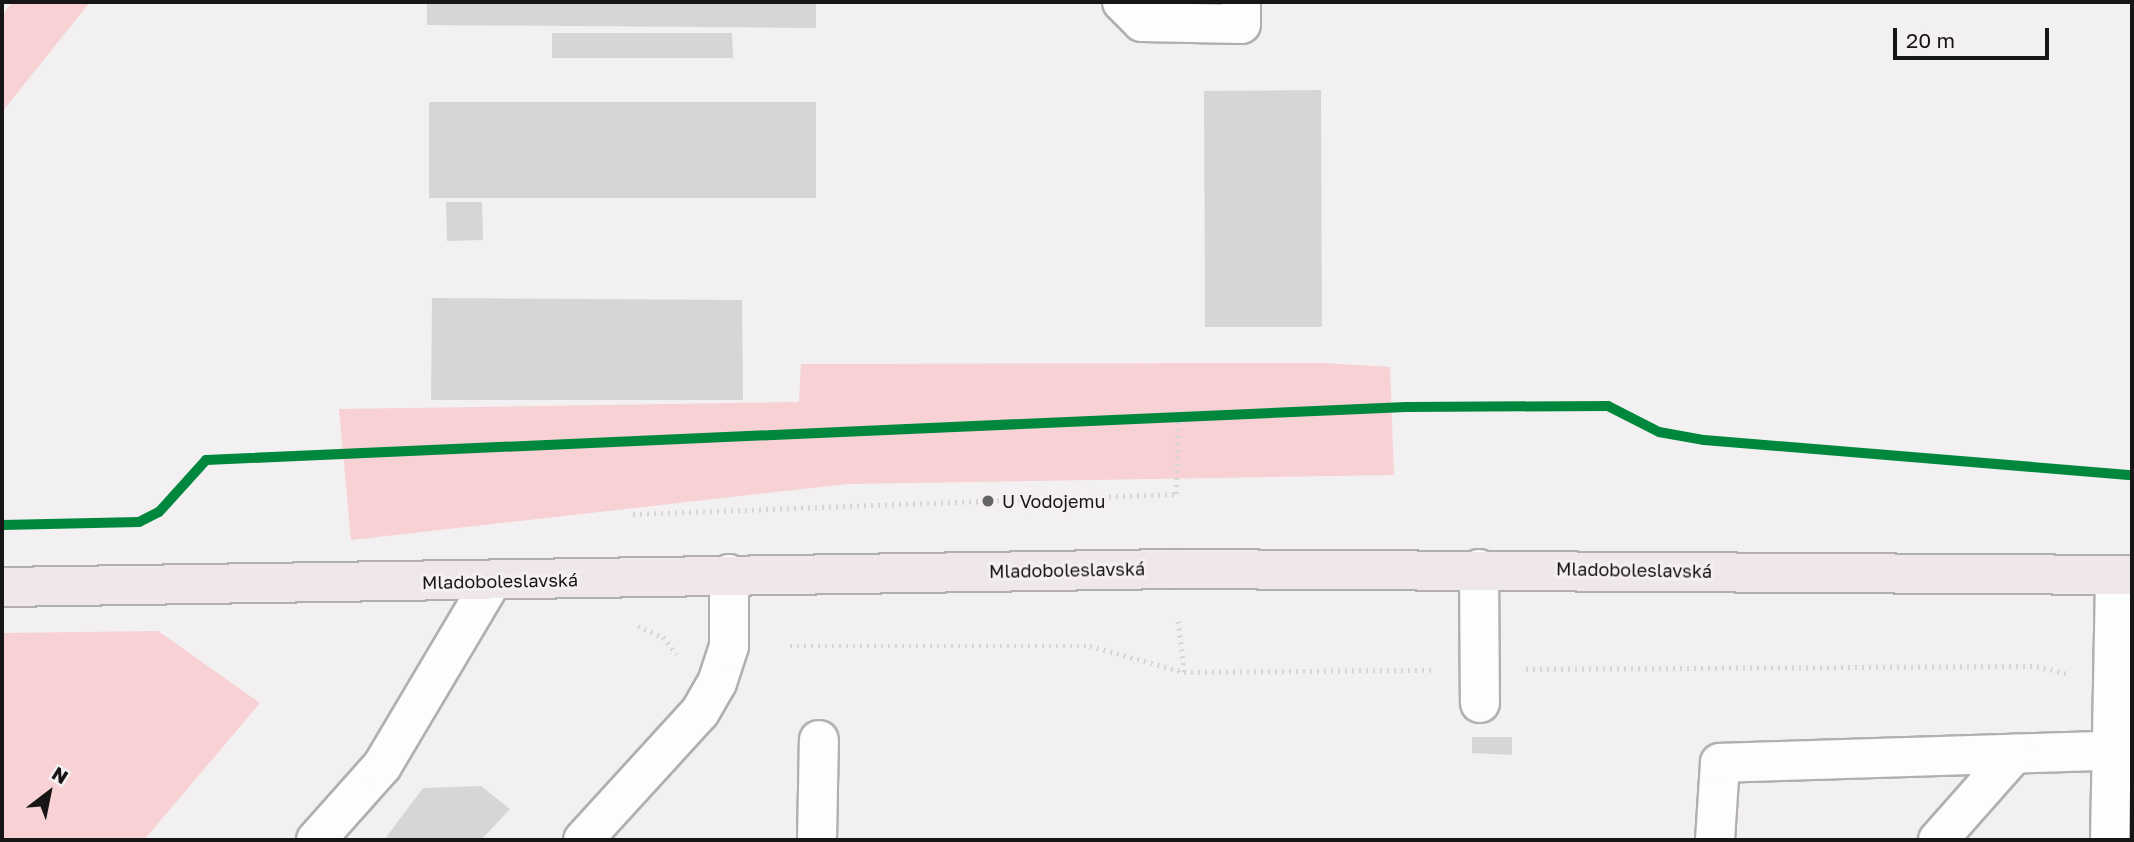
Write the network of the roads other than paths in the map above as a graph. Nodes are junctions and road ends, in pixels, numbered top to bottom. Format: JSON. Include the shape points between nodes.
{"nodes":[{"id":1,"x":1122,"y":2,"type":"edge"},
{"id":2,"x":1241,"y":2,"type":"edge"},
{"id":3,"x":1479,"y":569,"type":"junction"},
{"id":4,"x":729,"y":574,"type":"junction"},
{"id":5,"x":2123,"y":575,"type":"edge"},
{"id":6,"x":492,"y":581,"type":"junction"},
{"id":7,"x":2,"y":587,"type":"edge"},
{"id":8,"x":1480,"y":686,"type":"road end"},
{"id":9,"x":819,"y":740,"type":"dead end"},
{"id":10,"x":2112,"y":751,"type":"junction"},
{"id":11,"x":2014,"y":754,"type":"junction"},
{"id":12,"x":316,"y":840,"type":"edge"},
{"id":13,"x":583,"y":840,"type":"edge"},
{"id":14,"x":817,"y":840,"type":"edge"},
{"id":15,"x":1715,"y":840,"type":"edge"},
{"id":16,"x":1938,"y":840,"type":"edge"},
{"id":17,"x":2110,"y":840,"type":"edge"}],
"edges":[{"from":1,"to":2,"type":"lane","via":[[1142,22],[1241,24]]},
{"from":3,"to":4,"type":"main road","name":"Mladoboleslavská"},
{"from":3,"to":5,"type":"main road","name":"Mladoboleslavská"},
{"from":3,"to":8,"type":"lane"},
{"from":4,"to":6,"type":"main road","name":"Mladoboleslavská"},
{"from":4,"to":13,"type":"lane","via":[[729,646],[706,702]]},
{"from":5,"to":10,"type":"lane"},
{"from":6,"to":7,"type":"main road","name":"Mladoboleslavská"},
{"from":6,"to":12,"type":"lane","via":[[382,766]]},
{"from":9,"to":14,"type":"lane"},
{"from":10,"to":11,"type":"lane"},
{"from":10,"to":17,"type":"lane"},
{"from":11,"to":15,"type":"lane","via":[[1720,763]]},
{"from":11,"to":16,"type":"lane"}]}
